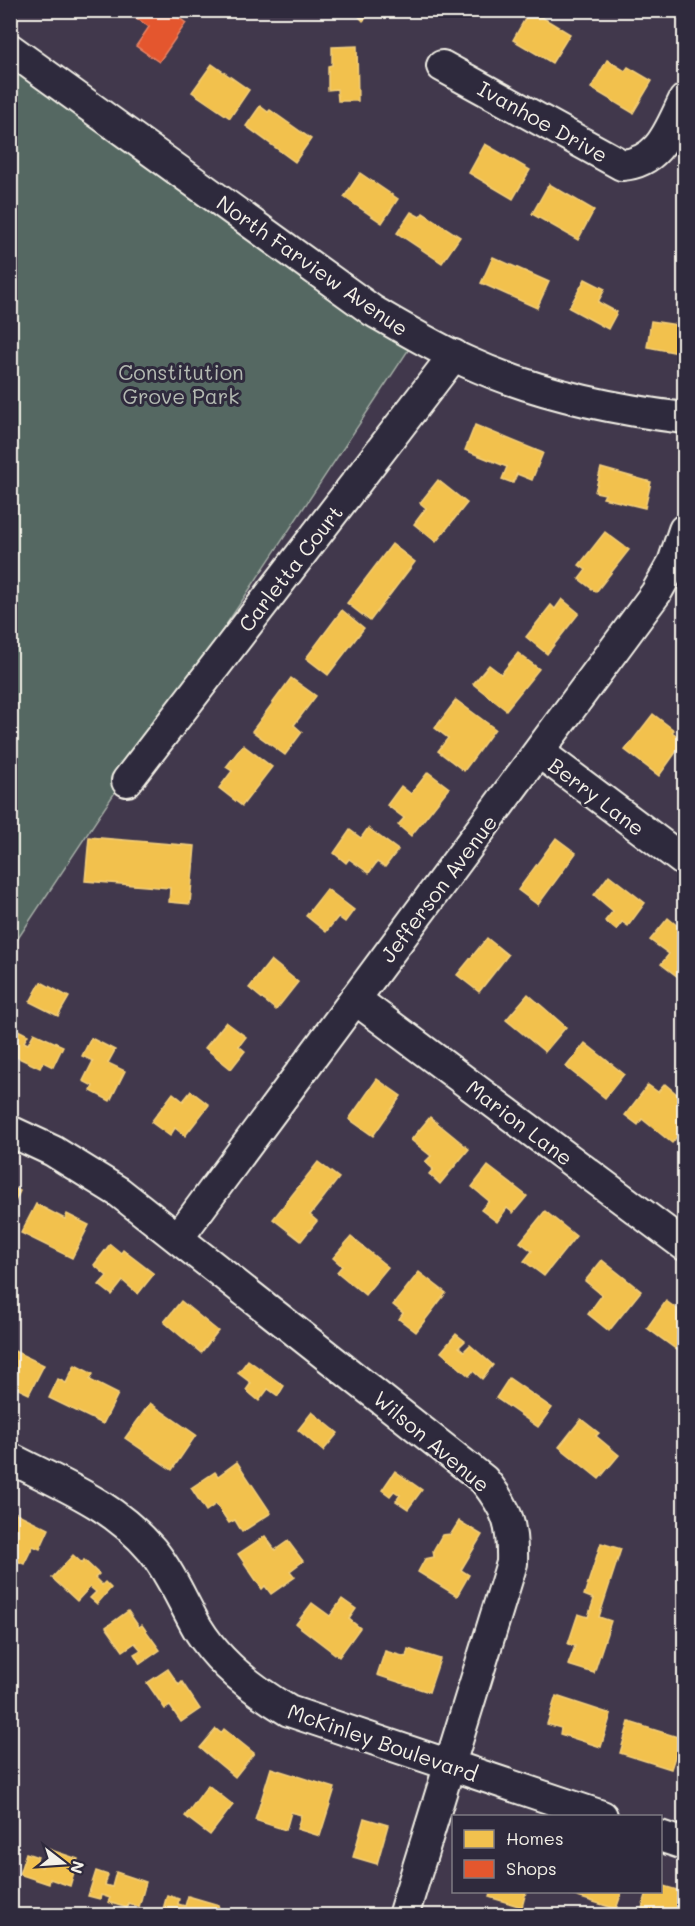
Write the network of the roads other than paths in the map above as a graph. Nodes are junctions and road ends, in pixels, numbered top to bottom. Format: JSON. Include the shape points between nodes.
{"nodes":[{"id":1,"x":10,"y":49,"type":"edge"},
{"id":2,"x":442,"y":66,"type":"dead end"},
{"id":3,"x":684,"y":100,"type":"edge"},
{"id":4,"x":454,"y":355,"type":"junction"},
{"id":5,"x":684,"y":418,"type":"edge"},
{"id":6,"x":684,"y":530,"type":"edge"},
{"id":7,"x":539,"y":752,"type":"junction"},
{"id":8,"x":127,"y":781,"type":"dead end"},
{"id":9,"x":684,"y":861,"type":"edge"},
{"id":10,"x":355,"y":999,"type":"junction"},
{"id":11,"x":10,"y":1131,"type":"edge"},
{"id":12,"x":178,"y":1238,"type":"junction"},
{"id":13,"x":684,"y":1245,"type":"edge"},
{"id":14,"x":10,"y":1458,"type":"edge"},
{"id":15,"x":450,"y":1766,"type":"junction"},
{"id":16,"x":599,"y":1815,"type":"edge"},
{"id":17,"x":662,"y":1837,"type":"edge"},
{"id":18,"x":684,"y":1844,"type":"edge"},
{"id":19,"x":403,"y":1916,"type":"edge"}],
"edges":[{"from":1,"to":4,"type":"street","name":"North Farview Avenue","via":[[373,311]]},
{"from":2,"to":3,"type":"street","name":"Ivanhoe Drive","via":[[622,165],[647,158],[659,148]]},
{"from":4,"to":5,"type":"street","name":"North Farview Avenue","via":[[521,383],[578,400]]},
{"from":4,"to":8,"type":"street","name":"Carletta Court"},
{"from":6,"to":7,"type":"street","name":"Jefferson Avenue","via":[[673,563],[656,593]]},
{"from":7,"to":9,"type":"street","name":"Berry Lane"},
{"from":7,"to":10,"type":"street","name":"Jefferson Avenue"},
{"from":10,"to":12,"type":"street","name":"Jefferson Avenue"},
{"from":10,"to":13,"type":"street","name":"Marion Lane"},
{"from":11,"to":12,"type":"street","name":"Wilson Avenue","via":[[74,1163]]},
{"from":12,"to":15,"type":"street","name":"Wilson Avenue","via":[[484,1480],[499,1498],[513,1539],[512,1563]]},
{"from":14,"to":15,"type":"street","name":"McKinley Boulevard","via":[[103,1506],[129,1526],[164,1566],[200,1631],[247,1683],[289,1712]]},
{"from":15,"to":16,"type":"street","name":"McKinley Boulevard"},
{"from":15,"to":19,"type":"street","name":"Wilson Avenue"},
{"from":17,"to":18,"type":"street"}]}
